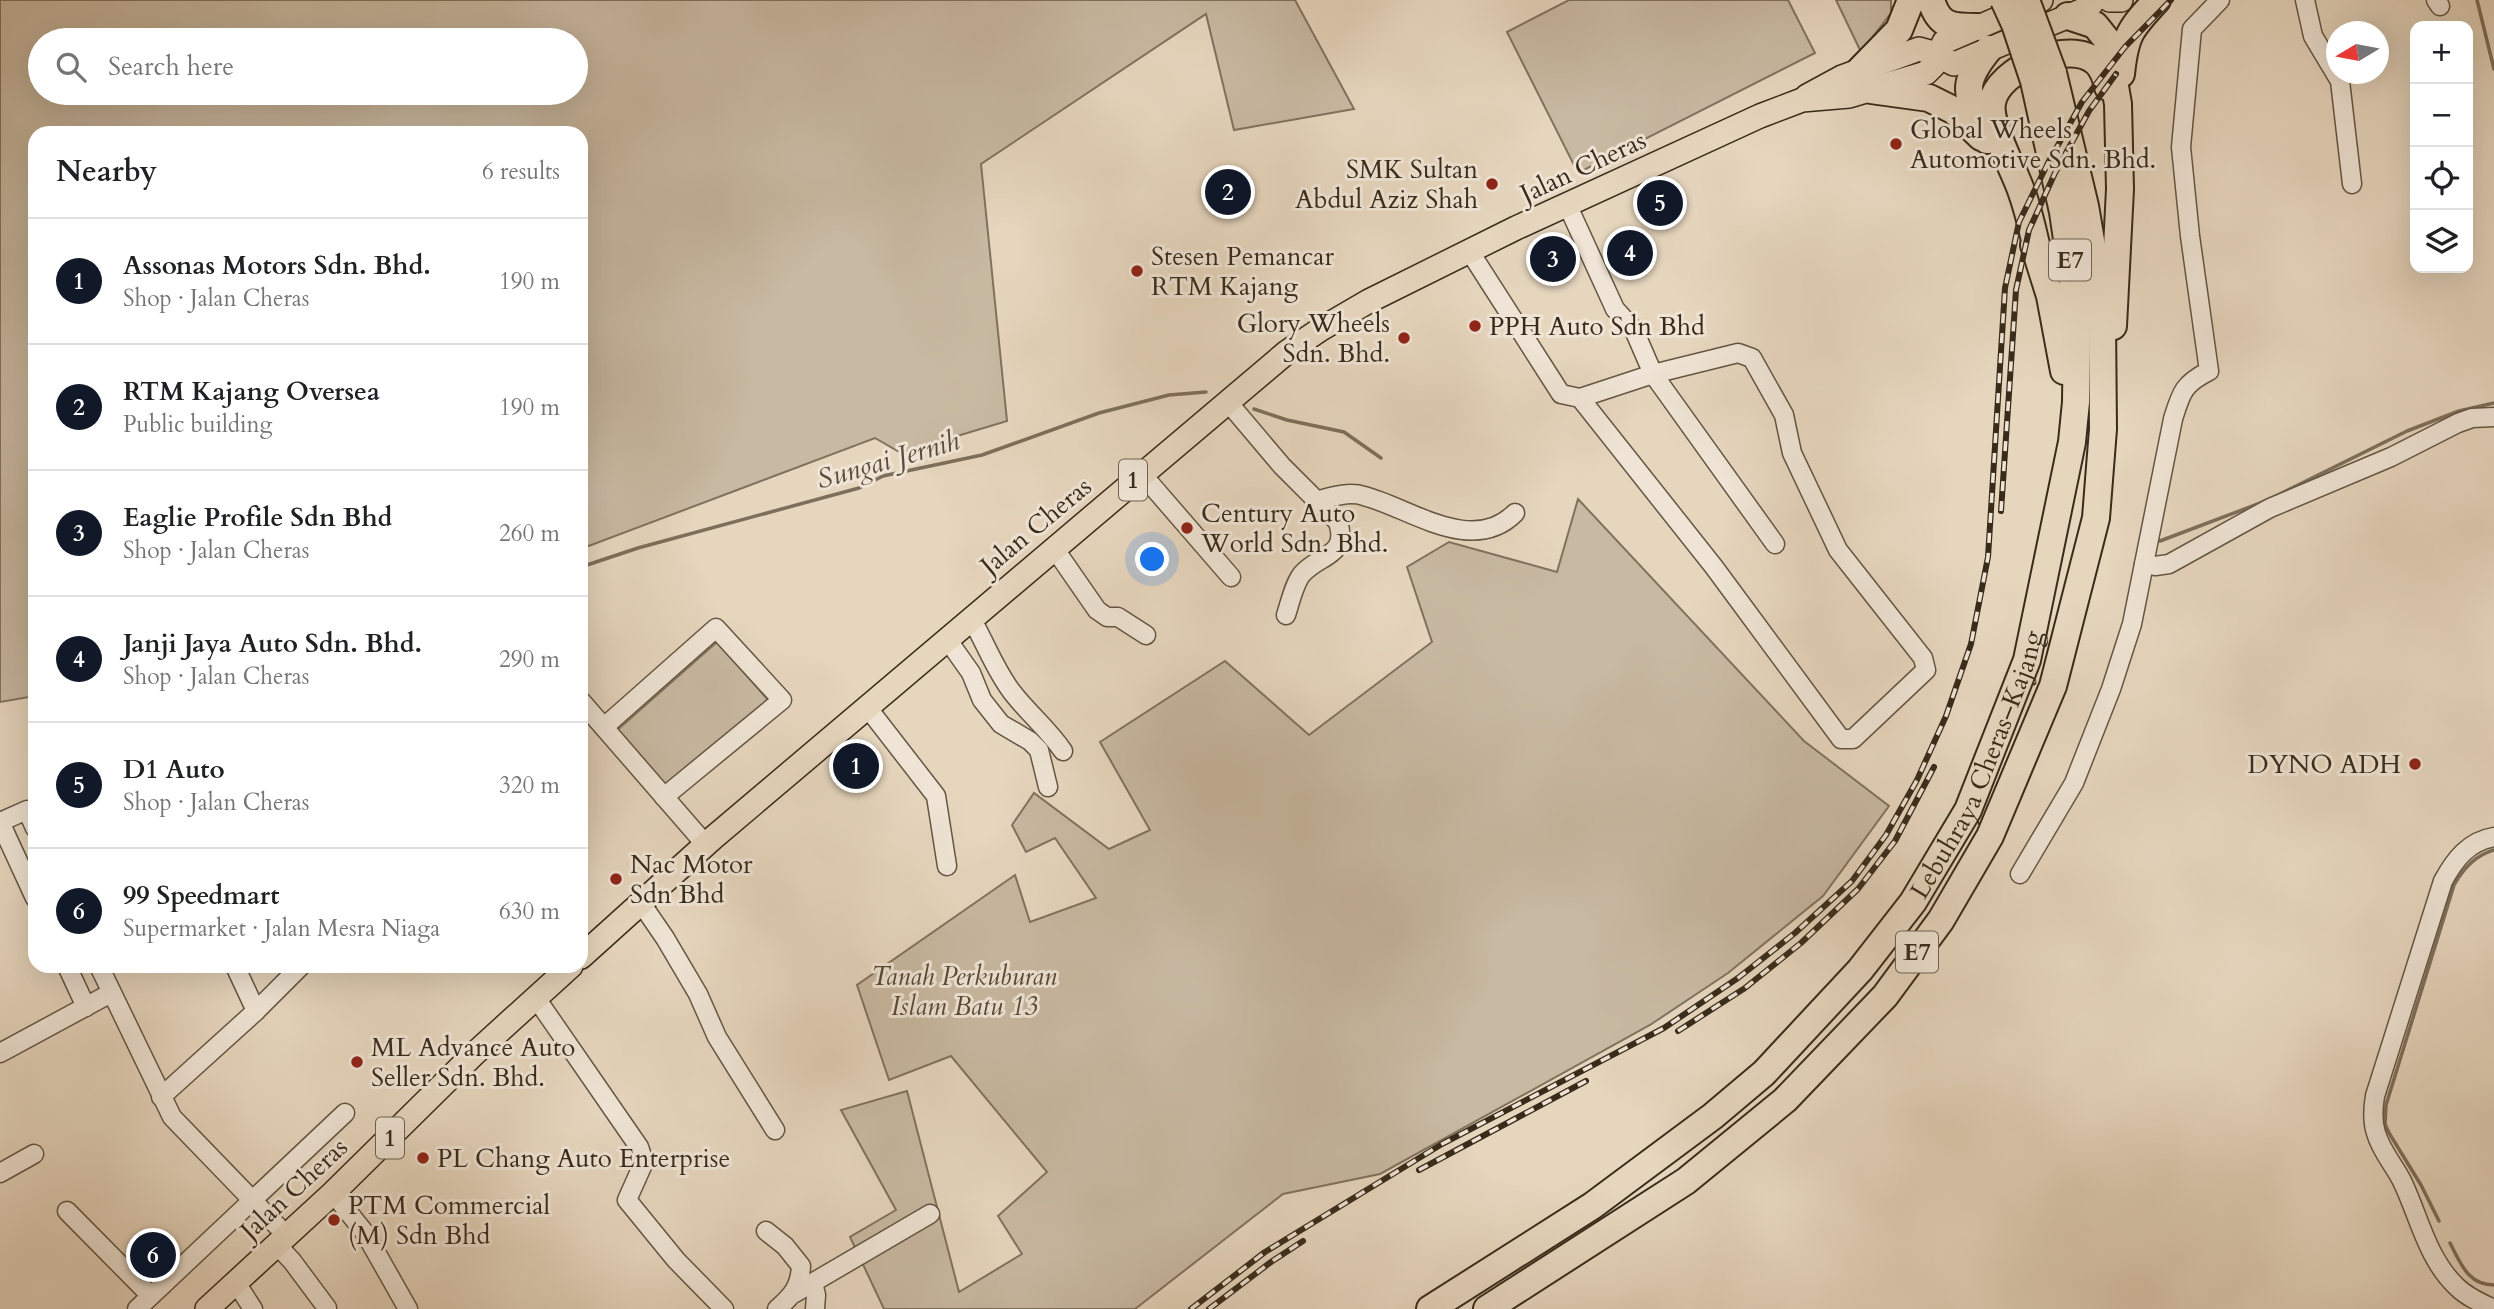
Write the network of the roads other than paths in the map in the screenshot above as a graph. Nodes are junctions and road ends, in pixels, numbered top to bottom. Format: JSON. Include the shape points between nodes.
{"nodes":[{"id":1,"x":1911,"y":0,"type":"edge"},
{"id":2,"x":1931,"y":0,"type":"edge"},
{"id":3,"x":2004,"y":0,"type":"edge"},
{"id":4,"x":2025,"y":0,"type":"edge"},
{"id":5,"x":2041,"y":0,"type":"edge"},
{"id":6,"x":2094,"y":0,"type":"edge"},
{"id":7,"x":2110,"y":0,"type":"edge"},
{"id":8,"x":2121,"y":0,"type":"edge"},
{"id":9,"x":2157,"y":0,"type":"edge"},
{"id":10,"x":2220,"y":0,"type":"edge"},
{"id":11,"x":2305,"y":0,"type":"edge"},
{"id":12,"x":2068,"y":16,"type":"junction"},
{"id":13,"x":1983,"y":38,"type":"junction"},
{"id":14,"x":2044,"y":77,"type":"junction"},
{"id":15,"x":1866,"y":80,"type":"junction"},
{"id":16,"x":2118,"y":104,"type":"junction"},
{"id":17,"x":1989,"y":146,"type":"junction"},
{"id":18,"x":2351,"y":184,"type":"dead end"},
{"id":19,"x":2120,"y":189,"type":"junction"},
{"id":20,"x":1567,"y":204,"type":"junction"},
{"id":21,"x":1470,"y":252,"type":"junction"},
{"id":22,"x":2040,"y":260,"type":"junction"},
{"id":23,"x":1653,"y":374,"type":"junction"},
{"id":24,"x":1580,"y":398,"type":"junction"},
{"id":25,"x":1227,"y":401,"type":"junction"},
{"id":26,"x":2494,"y":417,"type":"edge"},
{"id":27,"x":2104,"y":429,"type":"junction"},
{"id":28,"x":2072,"y":442,"type":"junction"},
{"id":29,"x":1141,"y":473,"type":"junction"},
{"id":30,"x":1316,"y":501,"type":"junction"},
{"id":31,"x":1516,"y":513,"type":"dead end"},
{"id":32,"x":1775,"y":544,"type":"dead end"},
{"id":33,"x":1054,"y":548,"type":"junction"},
{"id":34,"x":2144,"y":565,"type":"junction"},
{"id":35,"x":1231,"y":577,"type":"dead end"},
{"id":36,"x":1286,"y":615,"type":"dead end"},
{"id":37,"x":971,"y":618,"type":"junction"},
{"id":38,"x":1146,"y":635,"type":"dead end"},
{"id":39,"x":947,"y":639,"type":"junction"},
{"id":40,"x":867,"y":707,"type":"junction"},
{"id":41,"x":588,"y":709,"type":"edge"},
{"id":42,"x":604,"y":727,"type":"junction"},
{"id":43,"x":1063,"y":751,"type":"dead end"},
{"id":44,"x":1048,"y":787,"type":"dead end"},
{"id":45,"x":664,"y":797,"type":"junction"},
{"id":46,"x":28,"y":812,"type":"edge"},
{"id":47,"x":0,"y":822,"type":"edge"},
{"id":48,"x":2494,"y":837,"type":"edge"},
{"id":49,"x":706,"y":845,"type":"junction"},
{"id":50,"x":947,"y":866,"type":"dead end"},
{"id":51,"x":2020,"y":874,"type":"dead end"},
{"id":52,"x":28,"y":883,"type":"edge"},
{"id":53,"x":641,"y":903,"type":"junction"},
{"id":54,"x":588,"y":951,"type":"edge"},
{"id":55,"x":69,"y":973,"type":"edge"},
{"id":56,"x":102,"y":973,"type":"edge"},
{"id":57,"x":238,"y":973,"type":"edge"},
{"id":58,"x":294,"y":973,"type":"edge"},
{"id":59,"x":563,"y":973,"type":"edge"},
{"id":60,"x":111,"y":993,"type":"junction"},
{"id":61,"x":536,"y":998,"type":"junction"},
{"id":62,"x":86,"y":1007,"type":"junction"},
{"id":63,"x":256,"y":1011,"type":"junction"},
{"id":64,"x":0,"y":1054,"type":"edge"},
{"id":65,"x":161,"y":1097,"type":"junction"},
{"id":66,"x":345,"y":1113,"type":"dead end"},
{"id":67,"x":775,"y":1130,"type":"dead end"},
{"id":68,"x":34,"y":1154,"type":"dead end"},
{"id":69,"x":0,"y":1173,"type":"edge"},
{"id":70,"x":333,"y":1193,"type":"junction"},
{"id":71,"x":253,"y":1202,"type":"junction"},
{"id":72,"x":66,"y":1212,"type":"dead end"},
{"id":73,"x":930,"y":1214,"type":"dead end"},
{"id":74,"x":766,"y":1231,"type":"dead end"},
{"id":75,"x":281,"y":1240,"type":"junction"},
{"id":76,"x":235,"y":1281,"type":"junction"},
{"id":77,"x":813,"y":1283,"type":"junction"},
{"id":78,"x":795,"y":1293,"type":"junction"},
{"id":79,"x":150,"y":1295,"type":"junction"},
{"id":80,"x":327,"y":1308,"type":"edge"},
{"id":81,"x":137,"y":1309,"type":"edge"},
{"id":82,"x":207,"y":1309,"type":"edge"},
{"id":83,"x":253,"y":1309,"type":"edge"},
{"id":84,"x":408,"y":1309,"type":"edge"},
{"id":85,"x":724,"y":1309,"type":"edge"},
{"id":86,"x":777,"y":1309,"type":"edge"},
{"id":87,"x":815,"y":1309,"type":"edge"},
{"id":88,"x":1430,"y":1309,"type":"edge"},
{"id":89,"x":1487,"y":1309,"type":"edge"},
{"id":90,"x":2494,"y":1309,"type":"edge"}],
"edges":[{"from":1,"to":15,"type":"highway","via":[[1899,30]]},
{"from":2,"to":13,"type":"highway","via":[[1941,20]]},
{"from":3,"to":14,"type":"highway","name":"Lebuhraya Cheras–Kajang","number":"E7","bridge":true},
{"from":4,"to":14,"type":"highway","name":"Lebuhraya Cheras–Kajang","number":"E7","bridge":true},
{"from":5,"to":13,"type":"main road","name":"Jalan Cheras","number":"1"},
{"from":6,"to":12,"type":"main road","name":"Jalan Cheras","number":"1","via":[[2088,8]]},
{"from":7,"to":8,"type":"main road"},
{"from":9,"to":16,"type":"highway","via":[[2136,22],[2124,44]]},
{"from":10,"to":34,"type":"street","via":[[2192,30],[2181,147],[2209,371],[2192,379],[2182,391],[2172,419]]},
{"from":11,"to":18,"type":"street","via":[[2313,36],[2340,81]]},
{"from":12,"to":13,"type":"main road","name":"Jalan Cheras","number":"1"},
{"from":12,"to":16,"type":"highway","via":[[2095,25],[2107,40]]},
{"from":13,"to":15,"type":"main road","name":"Jalan Cheras","number":"1","via":[[1944,42],[1926,73]]},
{"from":13,"to":17,"type":"highway","via":[[1968,87]]},
{"from":14,"to":27,"type":"highway","name":"Lebuhraya Cheras–Kajang","number":"E7","via":[[2085,206],[2095,264],[2102,321]]},
{"from":14,"to":28,"type":"highway","name":"Lebuhraya Cheras–Kajang","number":"E7","via":[[2071,266],[2078,367]]},
{"from":15,"to":17,"type":"highway","via":[[1954,110]]},
{"from":15,"to":20,"type":"main road","name":"Jalan Cheras","number":"1","via":[[1849,96],[1802,100],[1760,116]]},
{"from":16,"to":19,"type":"highway"},
{"from":17,"to":22,"type":"highway","via":[[2017,200]]},
{"from":19,"to":22,"type":"highway","via":[[2111,100],[2105,74],[2095,61],[2058,54],[2009,76],[1992,103],[1993,120],[2023,195]]},
{"from":19,"to":27,"type":"highway","via":[[2117,291]]},
{"from":20,"to":21,"type":"main road","name":"Jalan Cheras","number":"1"},
{"from":20,"to":23,"type":"street","via":[[1615,309],[1634,330]]},
{"from":21,"to":24,"type":"street","via":[[1556,388],[1561,394]]},
{"from":21,"to":25,"type":"main road","name":"Jalan Cheras","number":"1","via":[[1321,329]]},
{"from":22,"to":28,"type":"highway","via":[[2058,334]]},
{"from":23,"to":24,"type":"street"},
{"from":23,"to":24,"type":"street","via":[[1738,353],[1752,358],[1784,415],[1792,453],[1838,550],[1923,658],[1926,670],[1853,739],[1841,739],[1714,567]]},
{"from":23,"to":32,"type":"street"},
{"from":25,"to":29,"type":"main road","name":"Jalan Cheras","number":"1"},
{"from":25,"to":30,"type":"street"},
{"from":26,"to":34,"type":"street","via":[[2459,423],[2270,509],[2169,564]]},
{"from":27,"to":89,"type":"highway","name":"Lebuhraya Cheras–Kajang","number":"E7","via":[[2096,518],[2053,686],[1990,836],[1941,920],[1885,996],[1785,1100],[1686,1181]]},
{"from":28,"to":88,"type":"highway","name":"Lebuhraya Cheras–Kajang","number":"E7","via":[[2027,660],[1968,810],[1913,902],[1860,970],[1782,1054],[1713,1116],[1592,1206]]},
{"from":29,"to":33,"type":"main road","name":"Jalan Cheras","number":"1"},
{"from":29,"to":35,"type":"street"},
{"from":30,"to":31,"type":"street","via":[[1362,495],[1463,531],[1506,523]]},
{"from":30,"to":36,"type":"street","via":[[1338,522],[1342,541],[1301,575]]},
{"from":33,"to":37,"type":"main road","name":"Jalan Cheras","number":"1"},
{"from":33,"to":38,"type":"street","via":[[1097,610]]},
{"from":34,"to":51,"type":"street","via":[[2132,624],[2074,783]]},
{"from":37,"to":39,"type":"main road","name":"Jalan Cheras","number":"1"},
{"from":37,"to":43,"type":"street","via":[[1010,690]]},
{"from":39,"to":40,"type":"main road","name":"Jalan Cheras","number":"1"},
{"from":39,"to":44,"type":"street","via":[[971,673],[982,701],[1001,724],[1039,750]]},
{"from":40,"to":49,"type":"main road","name":"Jalan Cheras","number":"1"},
{"from":40,"to":50,"type":"street","via":[[936,796]]},
{"from":41,"to":42,"type":"street"},
{"from":42,"to":45,"type":"street"},
{"from":42,"to":45,"type":"street","via":[[716,628],[782,700]]},
{"from":45,"to":49,"type":"street"},
{"from":46,"to":47,"type":"street"},
{"from":47,"to":52,"type":"street"},
{"from":48,"to":90,"type":"street","via":[[2474,842],[2444,881],[2375,1096],[2373,1118],[2380,1143],[2437,1261],[2456,1286]]},
{"from":49,"to":53,"type":"main road","name":"Jalan Cheras","number":"1"},
{"from":53,"to":54,"type":"main road","name":"Jalan Cheras","number":"1"},
{"from":53,"to":67,"type":"street"},
{"from":55,"to":62,"type":"street"},
{"from":56,"to":60,"type":"street"},
{"from":57,"to":63,"type":"street"},
{"from":58,"to":63,"type":"street"},
{"from":59,"to":61,"type":"main road","name":"Jalan Cheras","number":"1"},
{"from":60,"to":62,"type":"street"},
{"from":60,"to":65,"type":"street"},
{"from":61,"to":70,"type":"main road","name":"Jalan Cheras","number":"1"},
{"from":61,"to":85,"type":"street","via":[[639,1147],[644,1162],[628,1200],[676,1260]]},
{"from":62,"to":64,"type":"street"},
{"from":63,"to":65,"type":"street"},
{"from":65,"to":71,"type":"street","via":[[172,1116]]},
{"from":66,"to":71,"type":"street"},
{"from":68,"to":69,"type":"street"},
{"from":70,"to":75,"type":"main road","name":"Jalan Cheras","number":"1"},
{"from":70,"to":84,"type":"street","via":[[365,1233]]},
{"from":71,"to":75,"type":"street"},
{"from":71,"to":79,"type":"street"},
{"from":72,"to":79,"type":"street"},
{"from":73,"to":77,"type":"street"},
{"from":74,"to":78,"type":"street","via":[[801,1266]]},
{"from":75,"to":76,"type":"main road","name":"Jalan Cheras","number":"1"},
{"from":75,"to":80,"type":"street"},
{"from":76,"to":82,"type":"main road","name":"Jalan Cheras","number":"1"},
{"from":76,"to":83,"type":"street"},
{"from":77,"to":78,"type":"street"},
{"from":77,"to":87,"type":"street"},
{"from":78,"to":86,"type":"street"},
{"from":79,"to":81,"type":"street"}]}
